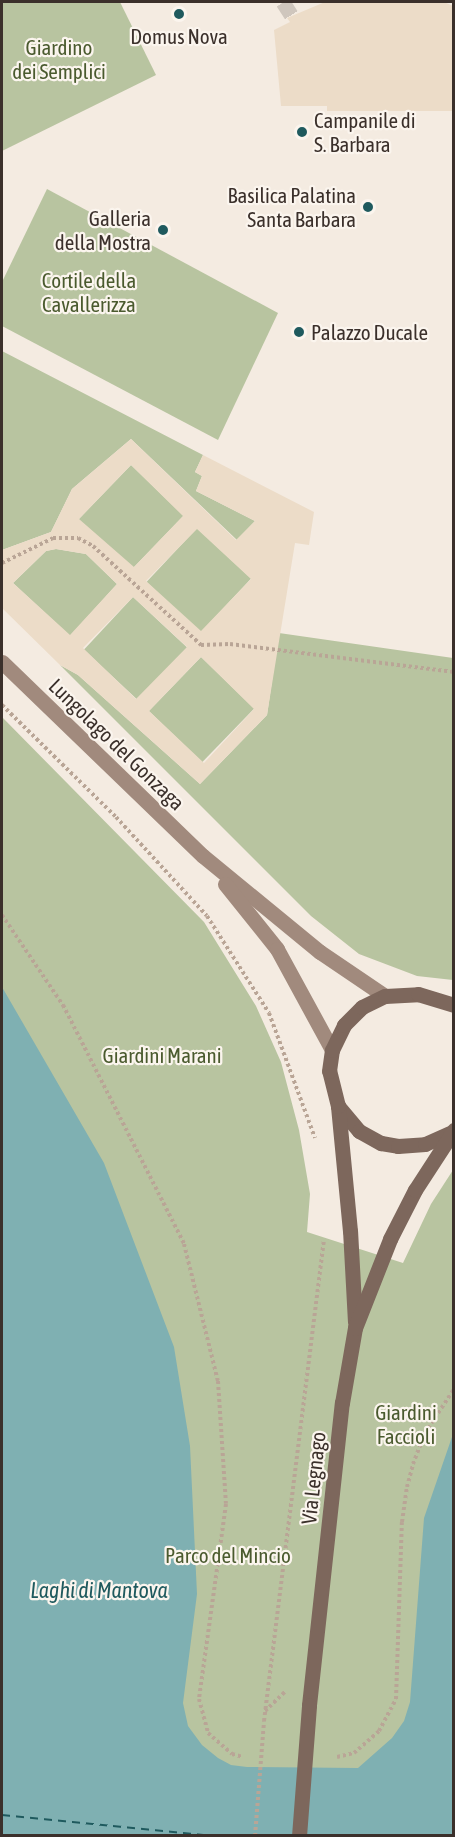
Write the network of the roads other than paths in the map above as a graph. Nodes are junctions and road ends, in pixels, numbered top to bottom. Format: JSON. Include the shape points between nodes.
{"nodes":[{"id":1,"x":2,"y":662,"type":"edge"},
{"id":2,"x":203,"y":856,"type":"junction"},
{"id":3,"x":385,"y":996,"type":"junction"},
{"id":4,"x":450,"y":1006,"type":"edge"},
{"id":5,"x":332,"y":1050,"type":"junction"},
{"id":6,"x":338,"y":1106,"type":"junction"},
{"id":7,"x":452,"y":1131,"type":"edge"},
{"id":8,"x":355,"y":1328,"type":"junction"},
{"id":9,"x":299,"y":1836,"type":"edge"}],
"edges":[{"from":1,"to":2,"type":"main road","name":"Lungolago del Gonzaga"},
{"from":2,"to":3,"type":"main road","name":"Lungolago del Gonzaga","via":[[345,971]]},
{"from":2,"to":5,"type":"main road","name":"Lungolago del Gonzaga","via":[[277,949]]},
{"from":3,"to":4,"type":"main road","name":"Via Legnago","via":[[418,994]]},
{"from":3,"to":5,"type":"main road","name":"Via Legnago","via":[[362,1007],[344,1025]]},
{"from":5,"to":6,"type":"main road","name":"Via Legnago","via":[[329,1071]]},
{"from":6,"to":7,"type":"main road","name":"Via Legnago","via":[[359,1131],[381,1143],[424,1144]]},
{"from":6,"to":8,"type":"main road","name":"Via Legnago"},
{"from":7,"to":8,"type":"main road","name":"Via Legnago","via":[[390,1239]]},
{"from":8,"to":9,"type":"main road","name":"Via Legnago","bridge":true,"via":[[342,1403]]}]}
